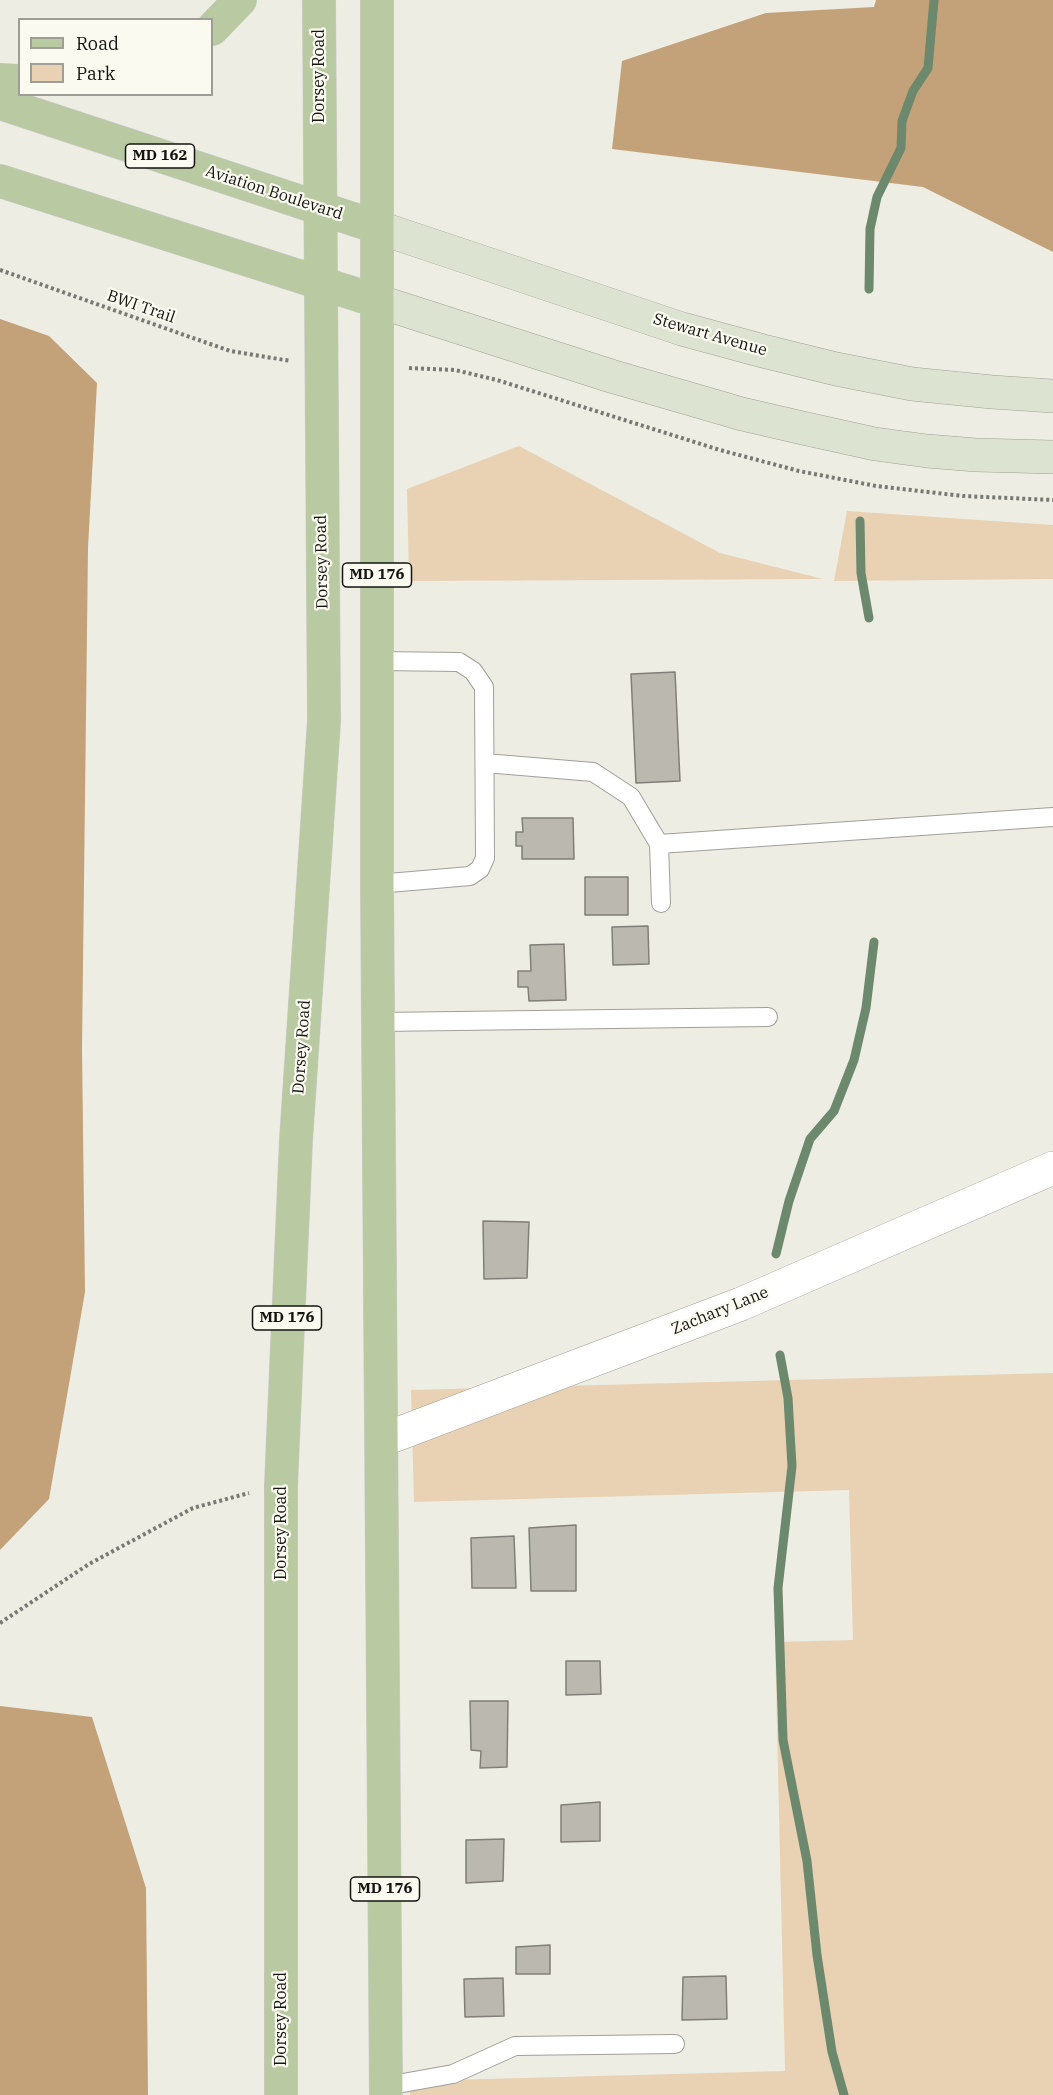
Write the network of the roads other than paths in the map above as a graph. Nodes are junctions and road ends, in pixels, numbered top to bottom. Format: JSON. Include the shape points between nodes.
{"nodes":[{"id":1,"x":240,"y":0,"type":"edge"},
{"id":2,"x":319,"y":0,"type":"edge"},
{"id":3,"x":377,"y":0,"type":"edge"},
{"id":4,"x":213,"y":28,"type":"edge"},
{"id":5,"x":0,"y":80,"type":"edge"},
{"id":6,"x":18,"y":81,"type":"edge"},
{"id":7,"x":0,"y":103,"type":"edge"},
{"id":8,"x":0,"y":181,"type":"edge"},
{"id":9,"x":320,"y":209,"type":"junction"},
{"id":10,"x":377,"y":227,"type":"junction"},
{"id":11,"x":320,"y":284,"type":"junction"},
{"id":12,"x":377,"y":301,"type":"junction"},
{"id":13,"x":1053,"y":396,"type":"edge"},
{"id":14,"x":1053,"y":457,"type":"edge"},
{"id":15,"x":377,"y":661,"type":"junction"},
{"id":16,"x":485,"y":763,"type":"junction"},
{"id":17,"x":1053,"y":817,"type":"edge"},
{"id":18,"x":659,"y":844,"type":"junction"},
{"id":19,"x":377,"y":884,"type":"junction"},
{"id":20,"x":661,"y":903,"type":"dead end"},
{"id":21,"x":768,"y":1017,"type":"dead end"},
{"id":22,"x":378,"y":1022,"type":"junction"},
{"id":23,"x":1053,"y":1168,"type":"edge"},
{"id":24,"x":382,"y":1440,"type":"junction"},
{"id":25,"x":675,"y":2044,"type":"dead end"},
{"id":26,"x":386,"y":2090,"type":"edge"},
{"id":27,"x":281,"y":2095,"type":"edge"}],
"edges":[{"from":1,"to":4,"type":"main road"},
{"from":2,"to":9,"type":"main road","name":"Dorsey Road","number":"MD 176"},
{"from":3,"to":10,"type":"main road","number":"MD 176"},
{"from":5,"to":6,"type":"main road"},
{"from":7,"to":9,"type":"main road","name":"Aviation Boulevard","number":"MD 162"},
{"from":8,"to":11,"type":"main road"},
{"from":9,"to":10,"type":"main road","name":"Aviation Boulevard","number":"MD 162"},
{"from":9,"to":11,"type":"main road","name":"Dorsey Road","number":"MD 176"},
{"from":10,"to":12,"type":"main road","number":"MD 176"},
{"from":10,"to":13,"type":"street","name":"Stewart Avenue","via":[[682,329],[763,351],[912,384]]},
{"from":11,"to":12,"type":"main road"},
{"from":11,"to":27,"type":"main road","name":"Dorsey Road","number":"MD 176","via":[[324,721],[296,1140],[281,1485]]},
{"from":12,"to":14,"type":"street","via":[[742,414],[875,444],[976,455]]},
{"from":12,"to":15,"type":"main road","number":"MD 176"},
{"from":15,"to":16,"type":"lane","via":[[459,662],[473,671],[484,687]]},
{"from":15,"to":19,"type":"main road","number":"MD 176"},
{"from":16,"to":18,"type":"lane","via":[[593,772],[631,797]]},
{"from":16,"to":19,"type":"lane","via":[[485,858],[480,869],[470,876]]},
{"from":17,"to":18,"type":"lane"},
{"from":18,"to":20,"type":"lane"},
{"from":19,"to":22,"type":"main road","number":"MD 176"},
{"from":21,"to":22,"type":"lane"},
{"from":22,"to":24,"type":"main road","number":"MD 176"},
{"from":23,"to":24,"type":"street","name":"Zachary Lane","via":[[741,1304]]},
{"from":24,"to":26,"type":"main road","number":"MD 176"},
{"from":25,"to":26,"type":"lane","via":[[515,2046],[453,2074]]}]}
